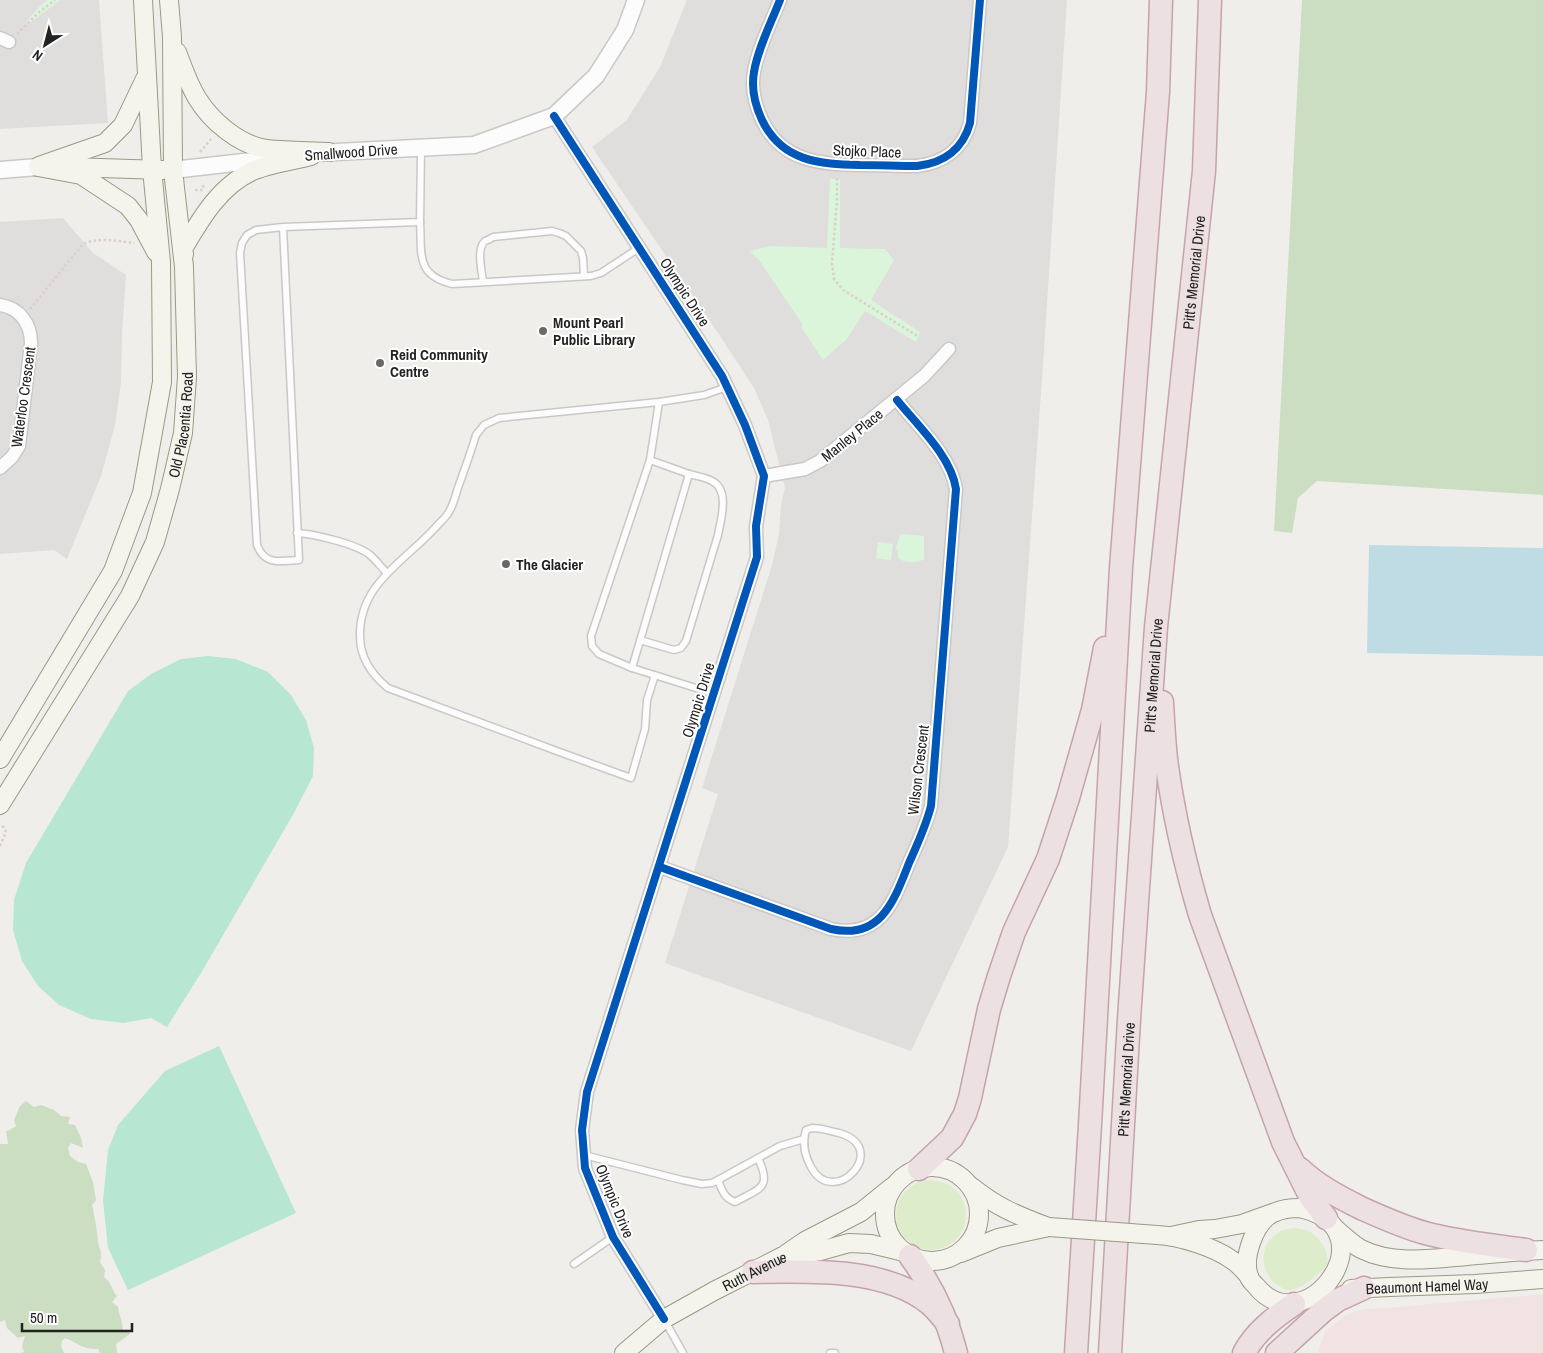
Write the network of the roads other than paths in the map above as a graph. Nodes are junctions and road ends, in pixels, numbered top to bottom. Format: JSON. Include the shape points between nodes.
{"nodes":[{"id":1,"x":143,"y":0,"type":"edge"},
{"id":2,"x":169,"y":0,"type":"edge"},
{"id":3,"x":636,"y":0,"type":"edge"},
{"id":4,"x":780,"y":0,"type":"edge"},
{"id":5,"x":980,"y":0,"type":"edge"},
{"id":6,"x":1161,"y":0,"type":"edge"},
{"id":7,"x":1210,"y":0,"type":"edge"},
{"id":8,"x":172,"y":37,"type":"junction"},
{"id":9,"x":146,"y":76,"type":"junction"},
{"id":10,"x":554,"y":116,"type":"junction"},
{"id":11,"x":421,"y":148,"type":"junction"},
{"id":12,"x":329,"y":152,"type":"junction"},
{"id":13,"x":38,"y":167,"type":"junction"},
{"id":14,"x":152,"y":169,"type":"junction"},
{"id":15,"x":0,"y":170,"type":"edge"},
{"id":16,"x":173,"y":170,"type":"junction"},
{"id":17,"x":420,"y":222,"type":"junction"},
{"id":18,"x":283,"y":227,"type":"junction"},
{"id":19,"x":639,"y":248,"type":"junction"},
{"id":20,"x":161,"y":262,"type":"junction"},
{"id":21,"x":184,"y":267,"type":"junction"},
{"id":22,"x":584,"y":276,"type":"junction"},
{"id":23,"x":483,"y":282,"type":"junction"},
{"id":24,"x":0,"y":305,"type":"edge"},
{"id":25,"x":949,"y":349,"type":"dead end"},
{"id":26,"x":727,"y":387,"type":"junction"},
{"id":27,"x":896,"y":400,"type":"junction"},
{"id":28,"x":658,"y":402,"type":"junction"},
{"id":29,"x":650,"y":460,"type":"junction"},
{"id":30,"x":0,"y":468,"type":"edge"},
{"id":31,"x":689,"y":474,"type":"junction"},
{"id":32,"x":764,"y":476,"type":"junction"},
{"id":33,"x":297,"y":533,"type":"junction"},
{"id":34,"x":1121,"y":568,"type":"junction"},
{"id":35,"x":387,"y":573,"type":"junction"},
{"id":36,"x":1156,"y":627,"type":"junction"},
{"id":37,"x":640,"y":640,"type":"junction"},
{"id":38,"x":632,"y":668,"type":"junction"},
{"id":39,"x":655,"y":675,"type":"junction"},
{"id":40,"x":714,"y":694,"type":"junction"},
{"id":41,"x":0,"y":759,"type":"edge"},
{"id":42,"x":0,"y":805,"type":"edge"},
{"id":43,"x":660,"y":868,"type":"junction"},
{"id":44,"x":804,"y":1139,"type":"junction"},
{"id":45,"x":584,"y":1155,"type":"junction"},
{"id":46,"x":758,"y":1158,"type":"junction"},
{"id":47,"x":1291,"y":1160,"type":"junction"},
{"id":48,"x":919,"y":1170,"type":"junction"},
{"id":49,"x":718,"y":1180,"type":"junction"},
{"id":50,"x":897,"y":1184,"type":"junction"},
{"id":51,"x":971,"y":1186,"type":"junction"},
{"id":52,"x":1271,"y":1214,"type":"junction"},
{"id":53,"x":1331,"y":1224,"type":"junction"},
{"id":54,"x":1049,"y":1227,"type":"junction"},
{"id":55,"x":1164,"y":1235,"type":"junction"},
{"id":56,"x":612,"y":1237,"type":"junction"},
{"id":57,"x":1534,"y":1250,"type":"edge"},
{"id":58,"x":907,"y":1254,"type":"junction"},
{"id":59,"x":954,"y":1256,"type":"junction"},
{"id":60,"x":781,"y":1258,"type":"junction"},
{"id":61,"x":574,"y":1264,"type":"dead end"},
{"id":62,"x":752,"y":1272,"type":"junction"},
{"id":63,"x":1249,"y":1276,"type":"junction"},
{"id":64,"x":1543,"y":1279,"type":"edge"},
{"id":65,"x":1364,"y":1288,"type":"junction"},
{"id":66,"x":1303,"y":1300,"type":"junction"},
{"id":67,"x":664,"y":1319,"type":"junction"},
{"id":68,"x":948,"y":1324,"type":"junction"},
{"id":69,"x":624,"y":1353,"type":"edge"},
{"id":70,"x":684,"y":1353,"type":"edge"},
{"id":71,"x":830,"y":1353,"type":"edge"},
{"id":72,"x":834,"y":1353,"type":"edge"},
{"id":73,"x":956,"y":1353,"type":"edge"},
{"id":74,"x":1076,"y":1353,"type":"edge"},
{"id":75,"x":1110,"y":1353,"type":"edge"},
{"id":76,"x":1244,"y":1353,"type":"edge"},
{"id":77,"x":1277,"y":1353,"type":"edge"}],
"edges":[{"from":1,"to":9,"type":"main road","name":"Old Placentia Road"},
{"from":2,"to":8,"type":"main road","name":"Old Placentia Road"},
{"from":3,"to":10,"type":"street","name":"Smallwood Drive","via":[[625,30],[596,76]]},
{"from":4,"to":5,"type":"street","name":"Stojko Place","via":[[757,59],[753,80],[757,108],[770,133],[792,153],[811,161],[917,166],[945,158],[959,146],[968,131]]},
{"from":6,"to":34,"type":"highway","via":[[1158,92]]},
{"from":7,"to":36,"type":"highway","name":"Pitt's Memorial Drive","via":[[1204,172]]},
{"from":8,"to":12,"type":"main road","via":[[186,78],[198,99],[218,124],[242,142],[266,149]]},
{"from":8,"to":16,"type":"main road","name":"Old Placentia Road"},
{"from":9,"to":13,"type":"main road","via":[[123,125],[105,143]]},
{"from":9,"to":14,"type":"main road","name":"Old Placentia Road"},
{"from":10,"to":11,"type":"street","name":"Smallwood Drive","via":[[474,145]]},
{"from":10,"to":19,"type":"street","name":"Olympic Drive"},
{"from":11,"to":12,"type":"street","name":"Smallwood Drive"},
{"from":11,"to":17,"type":"lane"},
{"from":12,"to":16,"type":"street","name":"Smallwood Drive"},
{"from":12,"to":21,"type":"main road","via":[[255,170],[231,184],[195,228],[183,249]]},
{"from":13,"to":14,"type":"main road","name":"Smallwood Drive"},
{"from":13,"to":15,"type":"street","name":"Smallwood Drive"},
{"from":13,"to":20,"type":"main road","via":[[81,175],[128,206],[140,220]]},
{"from":14,"to":16,"type":"main road","name":"Smallwood Drive"},
{"from":14,"to":20,"type":"main road","name":"Old Placentia Road"},
{"from":16,"to":21,"type":"main road","name":"Old Placentia Road"},
{"from":17,"to":18,"type":"lane"},
{"from":17,"to":23,"type":"lane","via":[[423,261],[431,275],[452,284]]},
{"from":18,"to":33,"type":"lane"},
{"from":18,"to":33,"type":"lane","via":[[256,230],[247,235],[240,254],[260,553],[274,562],[298,560]]},
{"from":19,"to":22,"type":"lane","via":[[601,273]]},
{"from":19,"to":26,"type":"street","name":"Olympic Drive"},
{"from":20,"to":41,"type":"main road","name":"Old Placentia Road","via":[[162,382],[142,493],[113,571]]},
{"from":21,"to":42,"type":"main road","name":"Old Placentia Road","via":[[186,377],[183,432],[155,542],[130,596]]},
{"from":22,"to":23,"type":"lane"},
{"from":22,"to":23,"type":"lane","via":[[581,251],[566,236],[552,231],[485,241],[480,254]]},
{"from":24,"to":30,"type":"street","name":"Waterloo Crescent","via":[[11,308],[22,317],[31,343],[19,446]]},
{"from":25,"to":27,"type":"street","name":"Manley Place","via":[[933,368]]},
{"from":26,"to":28,"type":"lane","via":[[704,395]]},
{"from":26,"to":32,"type":"street","name":"Olympic Drive"},
{"from":27,"to":32,"type":"street","name":"Manley Place","via":[[812,466]]},
{"from":27,"to":43,"type":"street","name":"Wilson Crescent","via":[[942,455],[952,472],[956,489],[931,806],[894,899],[884,914],[869,926],[841,931]]},
{"from":28,"to":29,"type":"lane"},
{"from":28,"to":35,"type":"lane","via":[[499,418],[484,425],[476,435],[450,512]]},
{"from":29,"to":31,"type":"lane"},
{"from":29,"to":38,"type":"lane","via":[[591,636],[592,646],[599,654]]},
{"from":31,"to":37,"type":"lane"},
{"from":31,"to":37,"type":"lane","via":[[712,481],[722,492],[718,535],[682,648],[674,650]]},
{"from":32,"to":40,"type":"street","name":"Olympic Drive","via":[[756,526],[757,557]]},
{"from":33,"to":35,"type":"lane","via":[[322,537],[369,554]]},
{"from":34,"to":48,"type":"highway","via":[[1093,710],[1068,798],[1048,859],[1014,932],[999,976],[965,1114],[950,1140]]},
{"from":34,"to":74,"type":"highway"},
{"from":35,"to":39,"type":"lane","via":[[369,596],[362,616],[360,643],[368,667],[388,688],[631,778],[645,729],[647,700]]},
{"from":36,"to":47,"type":"highway","via":[[1166,759],[1190,883],[1262,1088]]},
{"from":36,"to":75,"type":"highway","name":"Pitt's Memorial Drive"},
{"from":37,"to":38,"type":"lane"},
{"from":38,"to":39,"type":"lane"},
{"from":39,"to":40,"type":"lane"},
{"from":40,"to":43,"type":"street","name":"Olympic Drive"},
{"from":43,"to":45,"type":"street","name":"Olympic Drive","via":[[587,1092],[582,1130]]},
{"from":44,"to":44,"type":"lane","via":[[815,1175],[824,1181],[847,1179],[855,1172],[861,1151],[856,1142],[846,1135],[812,1128],[806,1130]]},
{"from":44,"to":46,"type":"lane","via":[[780,1146]]},
{"from":45,"to":49,"type":"lane","via":[[702,1184]]},
{"from":45,"to":56,"type":"street","name":"Olympic Drive"},
{"from":46,"to":49,"type":"lane"},
{"from":46,"to":49,"type":"lane","via":[[765,1177],[758,1190],[735,1202],[724,1194]]},
{"from":47,"to":53,"type":"highway","via":[[1311,1198]]},
{"from":47,"to":57,"type":"highway","via":[[1331,1193],[1423,1233]]},
{"from":48,"to":50,"type":"main road"},
{"from":48,"to":51,"type":"main road","via":[[938,1167],[950,1170]]},
{"from":50,"to":58,"type":"main road","via":[[888,1197],[885,1217],[891,1238]]},
{"from":50,"to":60,"type":"main road","via":[[861,1212],[805,1241]]},
{"from":51,"to":54,"type":"main road","via":[[1005,1210]]},
{"from":51,"to":59,"type":"main road","via":[[978,1203],[979,1219],[968,1244]]},
{"from":52,"to":53,"type":"main road","via":[[1299,1208],[1314,1211]]},
{"from":52,"to":55,"type":"main road","via":[[1242,1224]]},
{"from":52,"to":63,"type":"main road","via":[[1257,1230],[1250,1245]]},
{"from":53,"to":57,"type":"main road","name":"Beaumont Hamel Way","via":[[1360,1249],[1386,1257],[1430,1259]]},
{"from":53,"to":66,"type":"main road","via":[[1342,1242],[1339,1263],[1328,1283]]},
{"from":54,"to":55,"type":"main road","bridge":true},
{"from":54,"to":59,"type":"main road","via":[[998,1238]]},
{"from":55,"to":63,"type":"main road","via":[[1223,1254]]},
{"from":56,"to":61,"type":"lane"},
{"from":56,"to":67,"type":"street","name":"Olympic Drive"},
{"from":58,"to":59,"type":"main road","via":[[929,1263]]},
{"from":58,"to":60,"type":"main road","name":"Ruth Avenue","via":[[870,1244],[849,1243]]},
{"from":58,"to":68,"type":"highway","via":[[930,1285]]},
{"from":60,"to":62,"type":"main road","name":"Ruth Avenue"},
{"from":62,"to":67,"type":"main road","name":"Ruth Avenue"},
{"from":62,"to":68,"type":"highway","via":[[828,1272],[890,1283],[931,1305]]},
{"from":63,"to":66,"type":"main road","via":[[1274,1301],[1282,1304]]},
{"from":64,"to":65,"type":"main road","name":"Beaumont Hamel Way"},
{"from":65,"to":66,"type":"main road","name":"Beaumont Hamel Way"},
{"from":65,"to":77,"type":"highway","via":[[1323,1311]]},
{"from":66,"to":76,"type":"highway","via":[[1264,1326]]},
{"from":67,"to":69,"type":"main road","name":"Ruth Avenue"},
{"from":67,"to":70,"type":"lane"},
{"from":68,"to":73,"type":"highway"},
{"from":71,"to":72,"type":"lane"}]}
